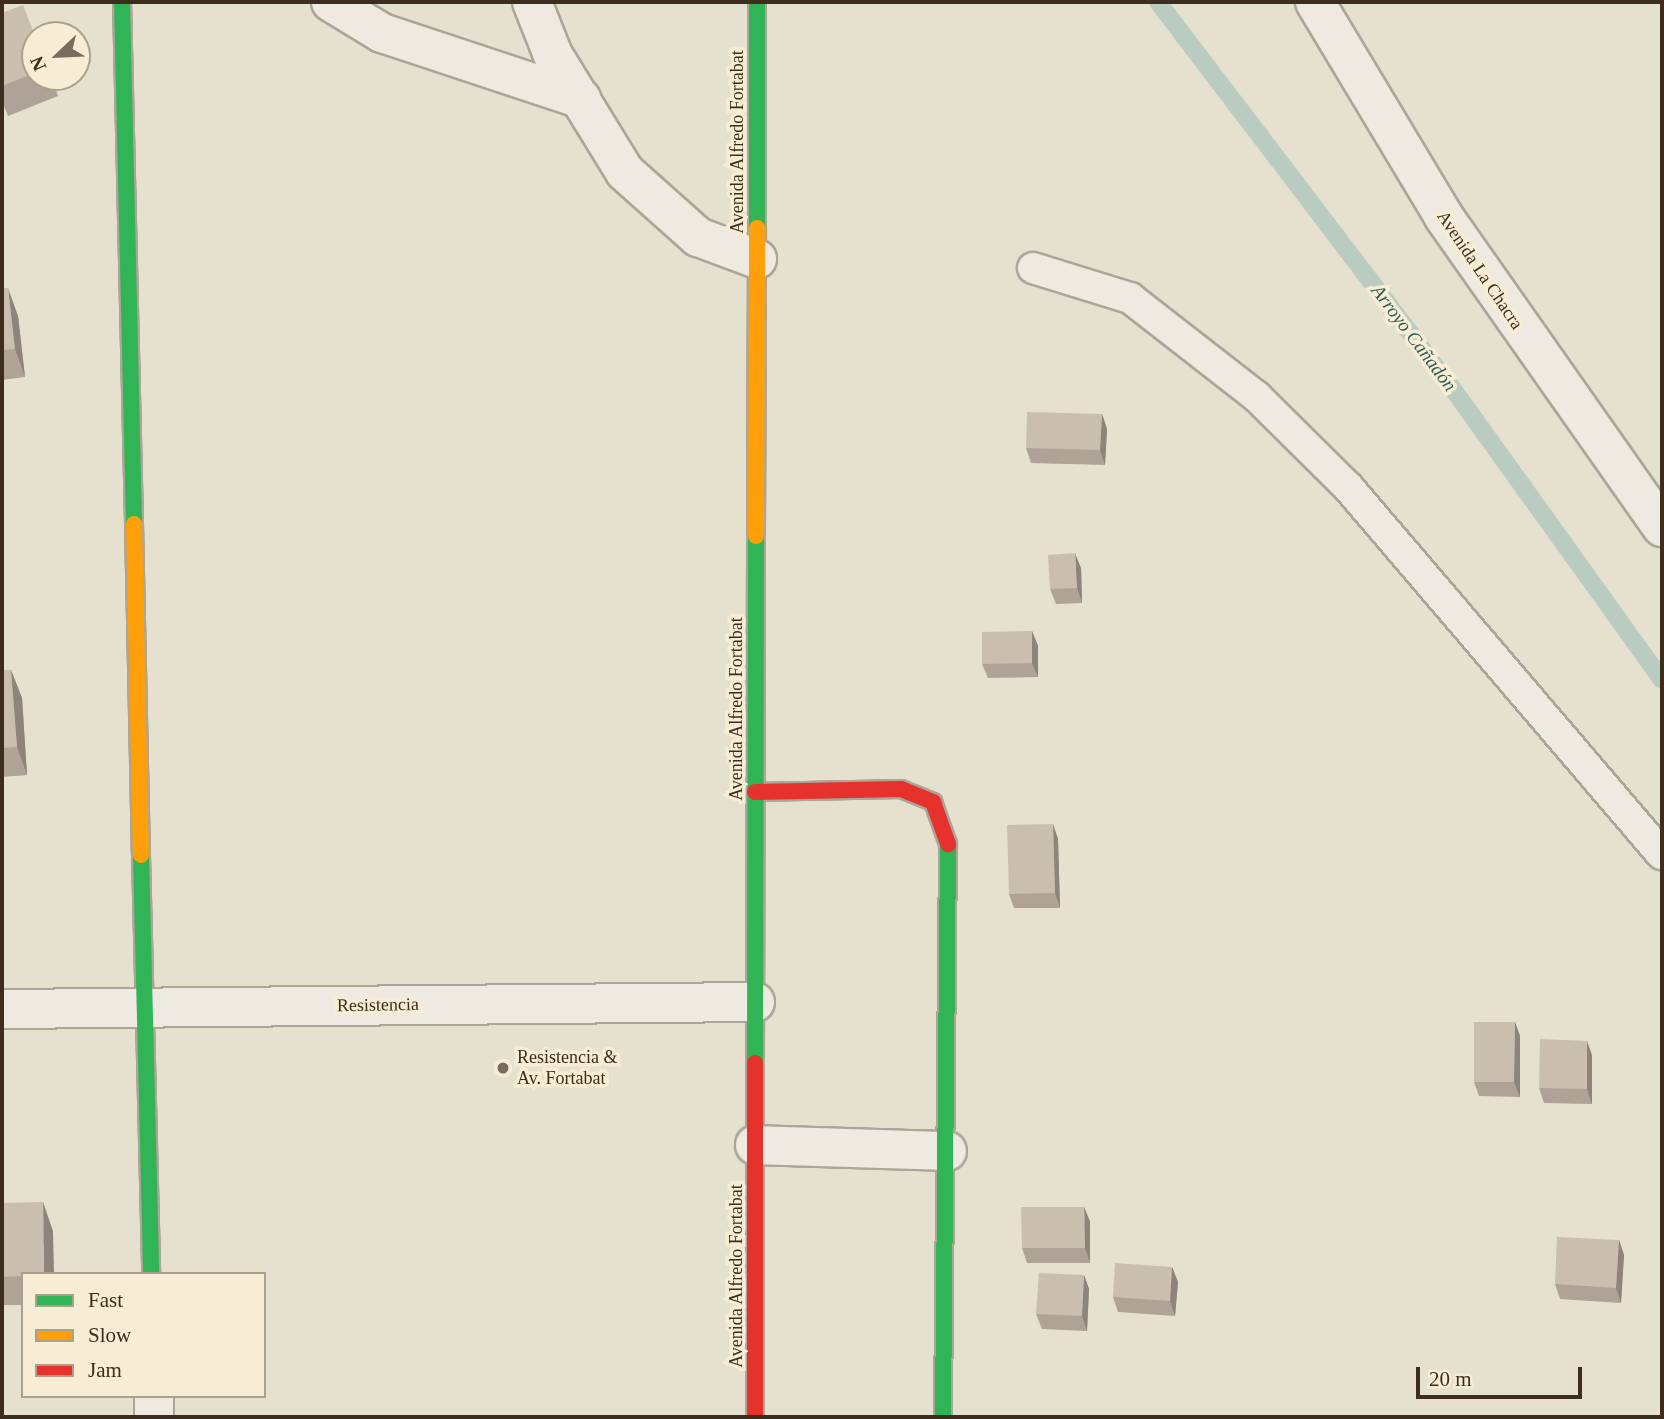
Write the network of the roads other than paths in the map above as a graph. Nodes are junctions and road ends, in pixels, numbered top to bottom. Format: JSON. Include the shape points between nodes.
{"nodes":[{"id":1,"x":122,"y":2,"type":"edge"},
{"id":2,"x":331,"y":2,"type":"edge"},
{"id":3,"x":532,"y":2,"type":"edge"},
{"id":4,"x":757,"y":2,"type":"edge"},
{"id":5,"x":1315,"y":2,"type":"edge"},
{"id":6,"x":581,"y":99,"type":"junction"},
{"id":7,"x":757,"y":259,"type":"junction"},
{"id":8,"x":1033,"y":268,"type":"dead end"},
{"id":9,"x":1662,"y":527,"type":"edge"},
{"id":10,"x":755,"y":792,"type":"junction"},
{"id":11,"x":1662,"y":854,"type":"edge"},
{"id":12,"x":755,"y":1002,"type":"junction"},
{"id":13,"x":145,"y":1008,"type":"junction"},
{"id":14,"x":2,"y":1009,"type":"edge"},
{"id":15,"x":755,"y":1145,"type":"junction"},
{"id":16,"x":947,"y":1152,"type":"junction"},
{"id":17,"x":151,"y":1272,"type":"edge"},
{"id":18,"x":154,"y":1398,"type":"edge"},
{"id":19,"x":154,"y":1417,"type":"edge"},
{"id":20,"x":755,"y":1417,"type":"edge"},
{"id":21,"x":943,"y":1417,"type":"edge"}],
"edges":[{"from":1,"to":13,"type":"main road"},
{"from":2,"to":6,"type":"street","via":[[382,33]]},
{"from":3,"to":6,"type":"street","via":[[553,55]]},
{"from":4,"to":7,"type":"main road","name":"Avenida Alfredo Fortabat"},
{"from":5,"to":9,"type":"street","name":"Avenida La Chacra","via":[[1444,217]]},
{"from":6,"to":7,"type":"street","via":[[625,172],[698,237]]},
{"from":7,"to":10,"type":"main road","name":"Avenida Alfredo Fortabat"},
{"from":8,"to":11,"type":"lane","via":[[1130,299],[1257,397],[1348,487]]},
{"from":10,"to":12,"type":"main road","name":"Avenida Alfredo Fortabat"},
{"from":10,"to":16,"type":"main road","via":[[901,789],[933,802],[947,830],[951,874]]},
{"from":12,"to":13,"type":"street","name":"Resistencia"},
{"from":12,"to":15,"type":"main road","name":"Avenida Alfredo Fortabat"},
{"from":13,"to":14,"type":"street","name":"Resistencia"},
{"from":13,"to":17,"type":"main road"},
{"from":15,"to":16,"type":"street"},
{"from":15,"to":20,"type":"main road","name":"Avenida Alfredo Fortabat"},
{"from":16,"to":21,"type":"main road"},
{"from":18,"to":19,"type":"street"}]}
